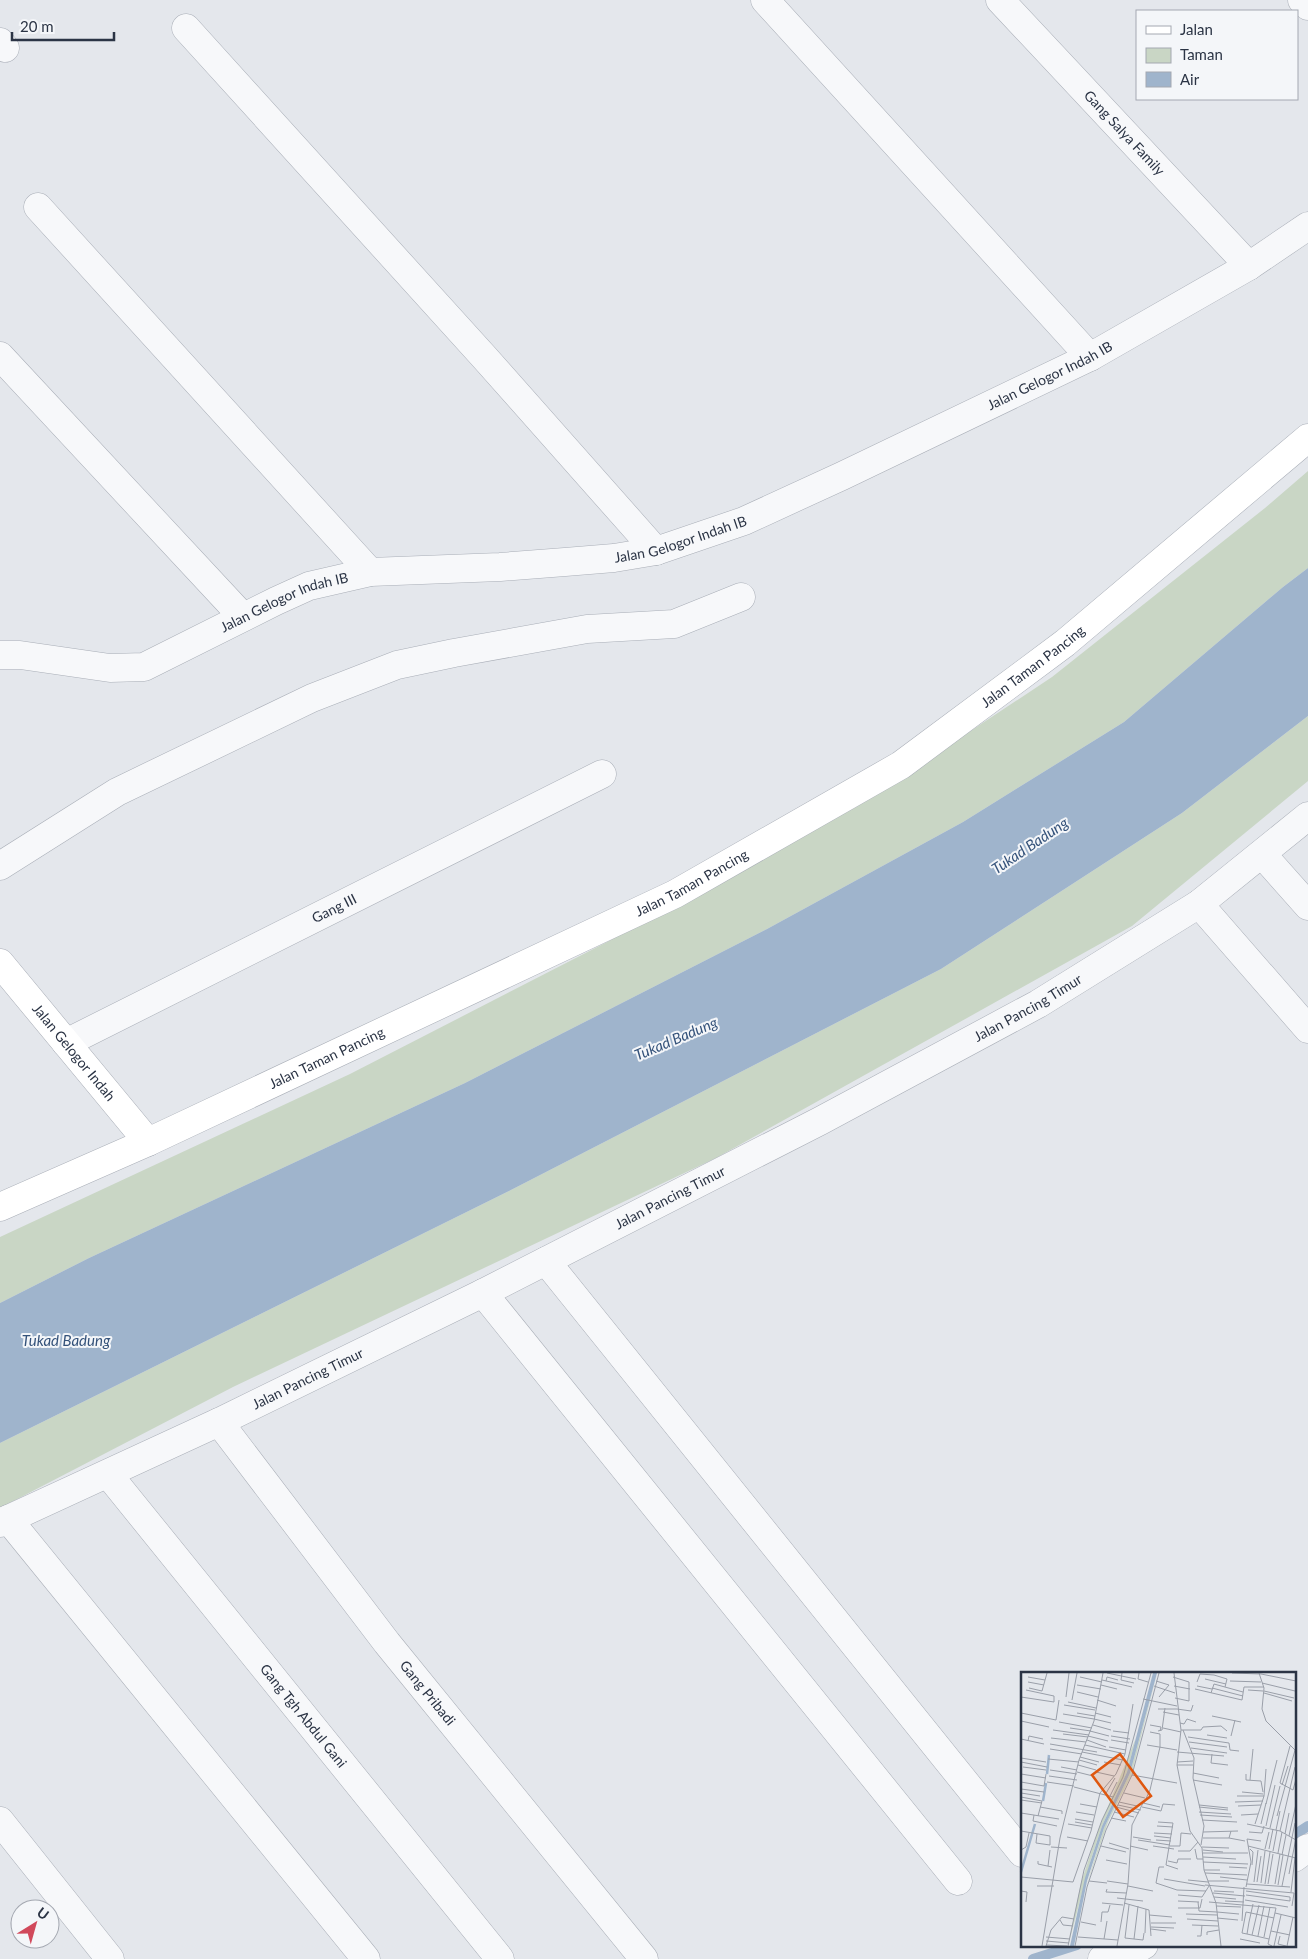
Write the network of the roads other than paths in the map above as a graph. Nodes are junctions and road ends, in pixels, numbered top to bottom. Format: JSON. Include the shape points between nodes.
{"nodes":[{"id":1,"x":765,"y":0,"type":"edge"},
{"id":2,"x":1000,"y":0,"type":"edge"},
{"id":3,"x":1302,"y":0,"type":"edge"},
{"id":4,"x":1308,"y":6,"type":"edge"},
{"id":5,"x":186,"y":28,"type":"dead end"},
{"id":6,"x":38,"y":207,"type":"dead end"},
{"id":7,"x":1308,"y":226,"type":"edge"},
{"id":8,"x":1249,"y":266,"type":"junction"},
{"id":9,"x":0,"y":356,"type":"edge"},
{"id":10,"x":1090,"y":357,"type":"junction"},
{"id":11,"x":1308,"y":438,"type":"edge"},
{"id":12,"x":656,"y":550,"type":"junction"},
{"id":13,"x":370,"y":572,"type":"junction"},
{"id":14,"x":741,"y":598,"type":"dead end"},
{"id":15,"x":243,"y":616,"type":"junction"},
{"id":16,"x":0,"y":632,"type":"edge"},
{"id":17,"x":10,"y":655,"type":"edge"},
{"id":18,"x":602,"y":774,"type":"dead end"},
{"id":19,"x":1308,"y":816,"type":"edge"},
{"id":20,"x":1262,"y":854,"type":"junction"},
{"id":21,"x":0,"y":866,"type":"edge"},
{"id":22,"x":1199,"y":904,"type":"junction"},
{"id":23,"x":1308,"y":906,"type":"edge"},
{"id":24,"x":0,"y":963,"type":"edge"},
{"id":25,"x":1308,"y":1029,"type":"edge"},
{"id":26,"x":66,"y":1043,"type":"junction"},
{"id":27,"x":148,"y":1142,"type":"junction"},
{"id":28,"x":0,"y":1207,"type":"edge"},
{"id":29,"x":546,"y":1261,"type":"junction"},
{"id":30,"x":483,"y":1292,"type":"junction"},
{"id":31,"x":219,"y":1422,"type":"junction"},
{"id":32,"x":108,"y":1474,"type":"junction"},
{"id":33,"x":4,"y":1521,"type":"edge"},
{"id":34,"x":0,"y":1821,"type":"edge"},
{"id":35,"x":1308,"y":1848,"type":"edge"},
{"id":36,"x":1021,"y":1852,"type":"edge"},
{"id":37,"x":1296,"y":1857,"type":"edge"},
{"id":38,"x":958,"y":1881,"type":"dead end"},
{"id":39,"x":1142,"y":1946,"type":"edge"},
{"id":40,"x":110,"y":1959,"type":"edge"},
{"id":41,"x":366,"y":1959,"type":"edge"},
{"id":42,"x":500,"y":1959,"type":"edge"},
{"id":43,"x":644,"y":1959,"type":"edge"},
{"id":44,"x":1102,"y":1959,"type":"edge"}],
"edges":[{"from":1,"to":10,"type":"street"},
{"from":2,"to":8,"type":"street","name":"Gang Salya Family"},
{"from":3,"to":4,"type":"street"},
{"from":5,"to":12,"type":"street"},
{"from":6,"to":13,"type":"street"},
{"from":7,"to":8,"type":"street","name":"Jalan Gelogor Indah IB"},
{"from":8,"to":10,"type":"street","name":"Jalan Gelogor Indah IB"},
{"from":9,"to":15,"type":"street"},
{"from":10,"to":12,"type":"street","name":"Jalan Gelogor Indah IB","via":[[744,521]]},
{"from":11,"to":27,"type":"street","name":"Jalan Taman Pancing","via":[[1065,643],[900,765],[675,894]]},
{"from":12,"to":13,"type":"street","name":"Jalan Gelogor Indah IB","via":[[614,558],[500,567]]},
{"from":13,"to":15,"type":"street","name":"Jalan Gelogor Indah IB","via":[[309,586]]},
{"from":14,"to":21,"type":"street","via":[[674,624],[587,629],[397,665],[312,698],[116,792]]},
{"from":15,"to":17,"type":"street","name":"Jalan Gelogor Indah IB","via":[[144,667],[110,668]]},
{"from":16,"to":17,"type":"street"},
{"from":18,"to":26,"type":"street","name":"Gang III"},
{"from":19,"to":20,"type":"street","name":"Jalan Pancing Timur"},
{"from":20,"to":22,"type":"street","name":"Jalan Pancing Timur"},
{"from":20,"to":23,"type":"street"},
{"from":22,"to":25,"type":"street"},
{"from":22,"to":29,"type":"street","name":"Jalan Pancing Timur","via":[[1038,1004],[820,1121]]},
{"from":24,"to":26,"type":"street","name":"Jalan Gelogor Indah"},
{"from":26,"to":27,"type":"street","name":"Jalan Gelogor Indah"},
{"from":27,"to":28,"type":"street","name":"Jalan Taman Pancing"},
{"from":29,"to":30,"type":"street","name":"Jalan Pancing Timur"},
{"from":29,"to":36,"type":"street"},
{"from":30,"to":31,"type":"street","name":"Jalan Pancing Timur"},
{"from":30,"to":38,"type":"street"},
{"from":31,"to":32,"type":"street","name":"Jalan Pancing Timur"},
{"from":31,"to":43,"type":"street","name":"Gang Pribadi","via":[[387,1643]]},
{"from":32,"to":33,"type":"street","name":"Jalan Pancing Timur"},
{"from":32,"to":42,"type":"street","name":"Gang Tgh Abdul Gani"},
{"from":33,"to":41,"type":"street"},
{"from":34,"to":40,"type":"street"},
{"from":35,"to":37,"type":"street"},
{"from":39,"to":44,"type":"street","via":[[1127,1955]]}]}
